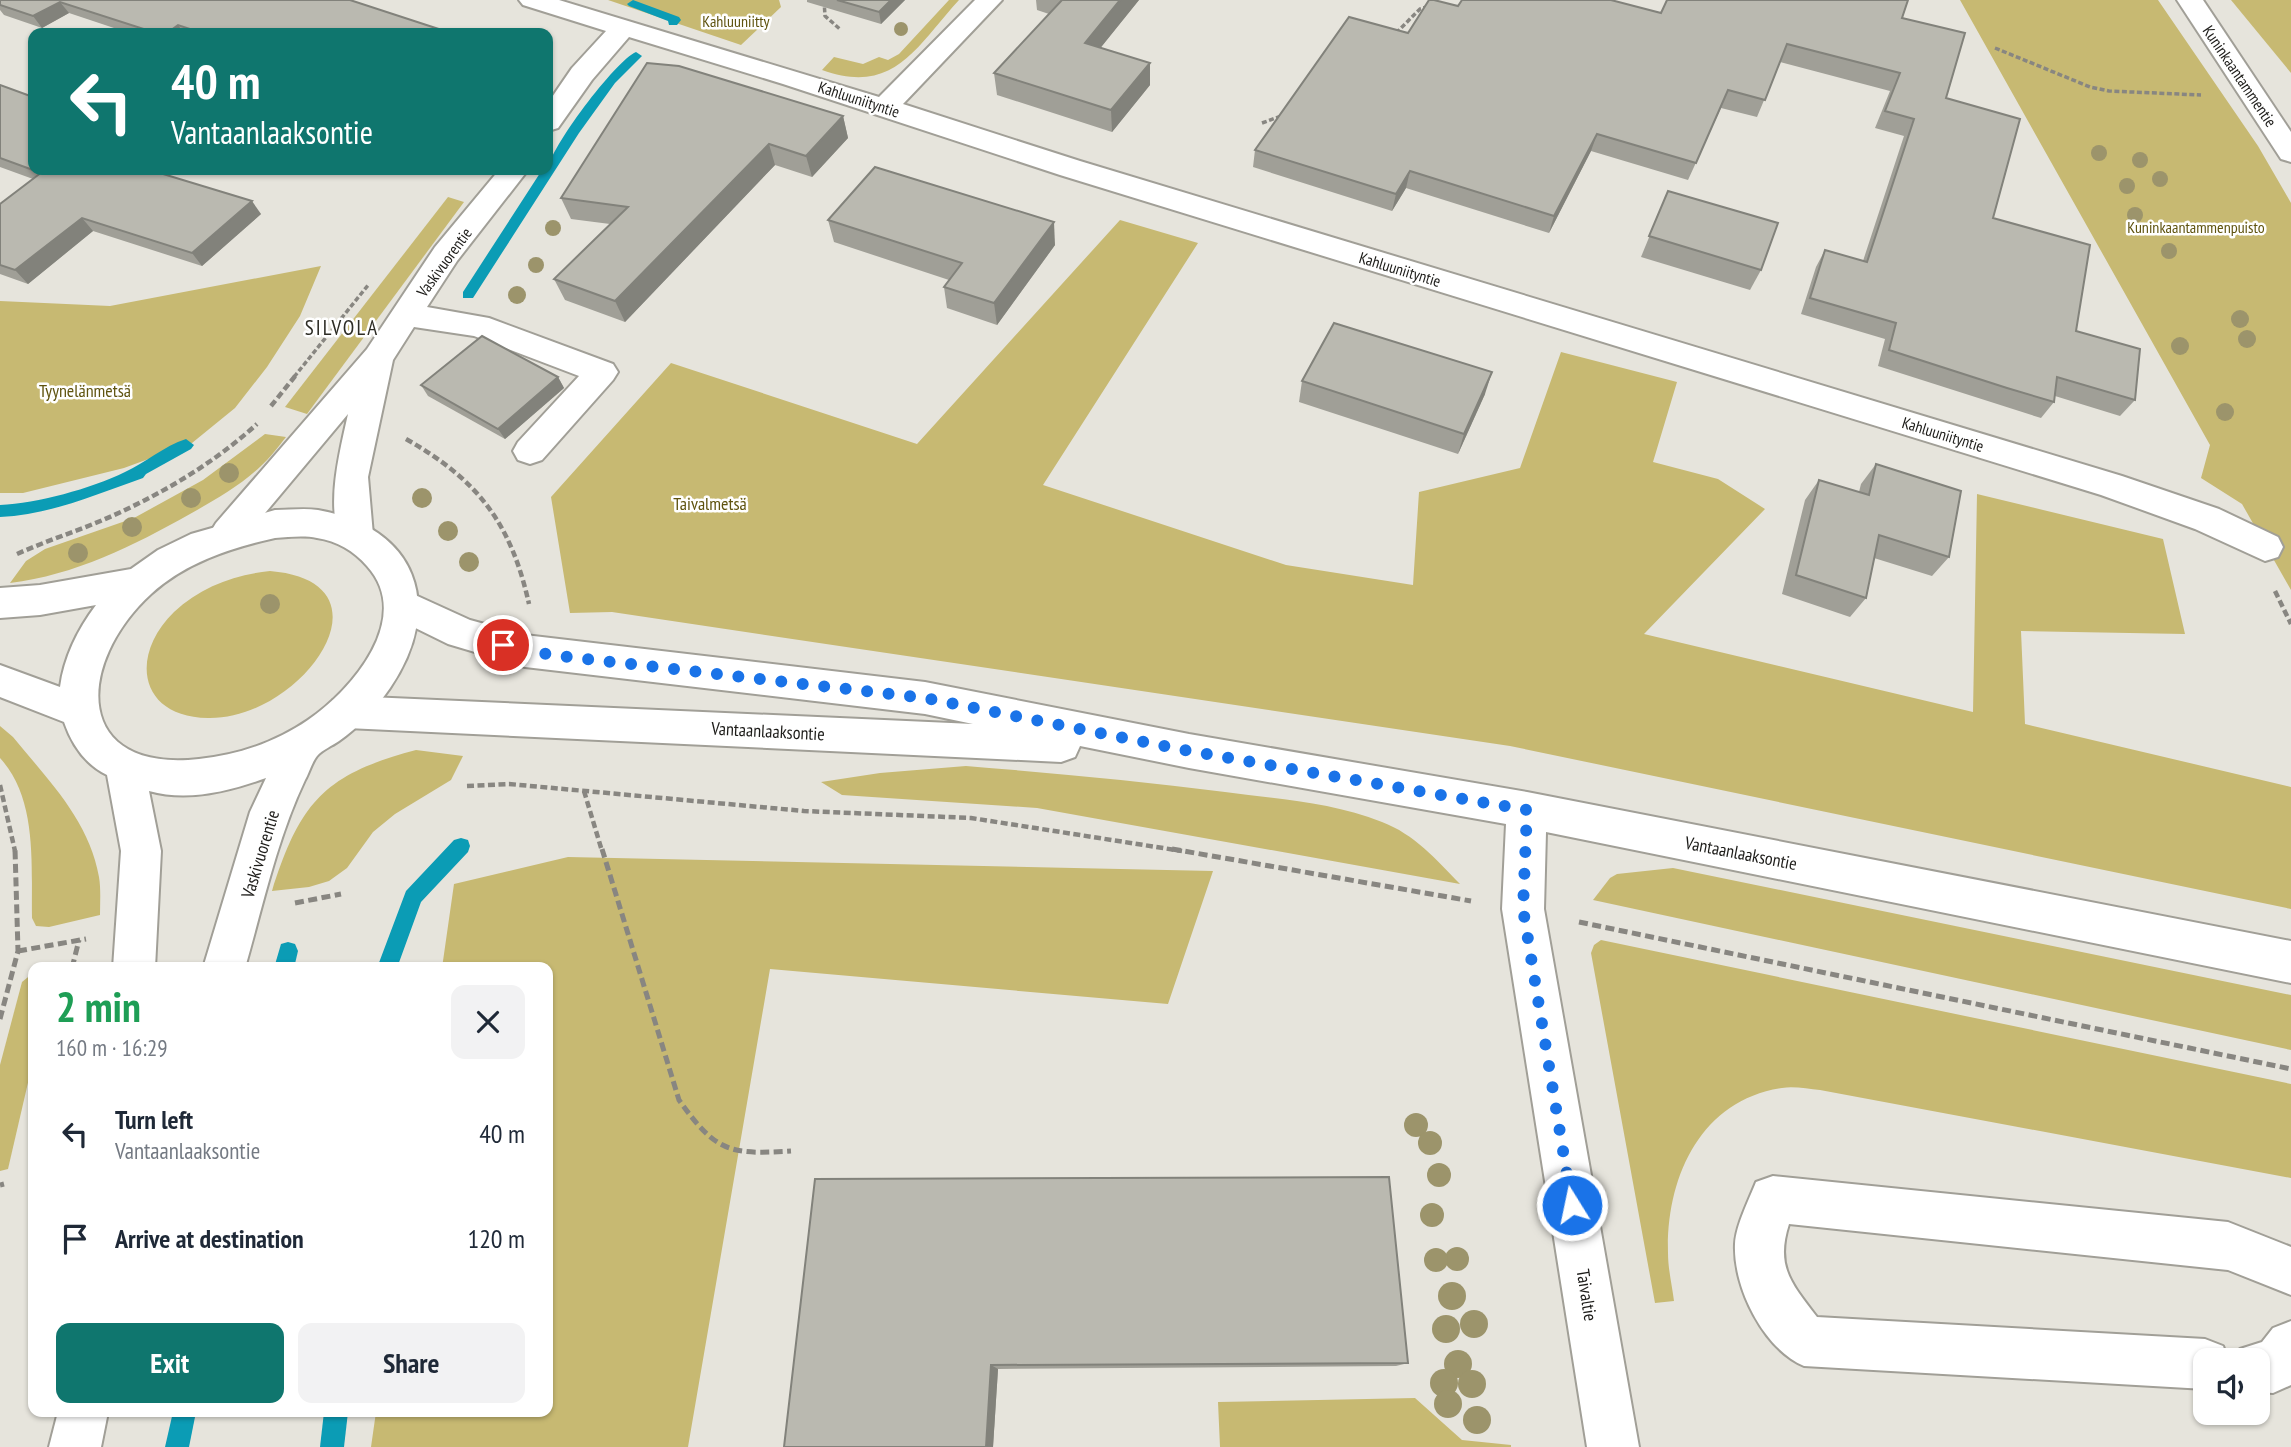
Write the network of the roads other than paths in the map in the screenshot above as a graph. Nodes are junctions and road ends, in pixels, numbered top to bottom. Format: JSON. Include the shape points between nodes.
{"nodes":[{"id":1,"x":532,"y":0,"type":"edge"},
{"id":2,"x":989,"y":0,"type":"edge"},
{"id":3,"x":2190,"y":0,"type":"edge"},
{"id":4,"x":622,"y":29,"type":"junction"},
{"id":5,"x":885,"y":107,"type":"junction"},
{"id":6,"x":553,"y":115,"type":"edge"},
{"id":7,"x":2291,"y":153,"type":"edge"},
{"id":8,"x":509,"y":175,"type":"edge"},
{"id":9,"x":405,"y":315,"type":"junction"},
{"id":10,"x":378,"y":357,"type":"junction"},
{"id":11,"x":530,"y":450,"type":"dead end"},
{"id":12,"x":228,"y":533,"type":"junction"},
{"id":13,"x":355,"y":535,"type":"junction"},
{"id":14,"x":2265,"y":547,"type":"dead end"},
{"id":15,"x":141,"y":582,"type":"junction"},
{"id":16,"x":0,"y":603,"type":"edge"},
{"id":17,"x":402,"y":604,"type":"junction"},
{"id":18,"x":0,"y":681,"type":"edge"},
{"id":19,"x":79,"y":711,"type":"junction"},
{"id":20,"x":347,"y":712,"type":"junction"},
{"id":21,"x":303,"y":744,"type":"junction"},
{"id":22,"x":1189,"y":751,"type":"junction"},
{"id":23,"x":125,"y":766,"type":"junction"},
{"id":24,"x":1527,"y":810,"type":"junction"},
{"id":25,"x":134,"y":962,"type":"edge"},
{"id":26,"x":226,"y":962,"type":"edge"},
{"id":27,"x":2291,"y":962,"type":"edge"},
{"id":28,"x":2291,"y":1272,"type":"edge"},
{"id":29,"x":2291,"y":1346,"type":"edge"},
{"id":30,"x":2193,"y":1363,"type":"edge"},
{"id":31,"x":2270,"y":1368,"type":"edge"},
{"id":32,"x":82,"y":1417,"type":"edge"},
{"id":33,"x":75,"y":1447,"type":"edge"},
{"id":34,"x":1613,"y":1447,"type":"edge"}],
"edges":[{"from":1,"to":4,"type":"street","name":"Kahluuniityntie"},
{"from":2,"to":5,"type":"street"},
{"from":3,"to":7,"type":"street","name":"Kuninkaantammentie"},
{"from":4,"to":5,"type":"street","name":"Kahluuniityntie"},
{"from":4,"to":6,"type":"street"},
{"from":5,"to":14,"type":"street","name":"Kahluuniityntie","via":[[1070,168],[2110,485],[2207,519]]},
{"from":8,"to":9,"type":"street","name":"Vaskivuorentie"},
{"from":9,"to":10,"type":"street","name":"Vaskivuorentie"},
{"from":9,"to":11,"type":"street","via":[[478,326],[602,372]]},
{"from":10,"to":12,"type":"street","name":"Vaskivuorentie"},
{"from":10,"to":13,"type":"street","name":"Vaskivuorentie","via":[[351,477]]},
{"from":12,"to":13,"type":"street","via":[[275,524],[318,524]]},
{"from":12,"to":15,"type":"street","via":[[182,554]]},
{"from":13,"to":17,"type":"street","via":[[379,552],[396,576]]},
{"from":15,"to":16,"type":"street"},
{"from":15,"to":19,"type":"street","via":[[111,611],[89,644],[79,678]]},
{"from":17,"to":20,"type":"street","via":[[396,639],[377,677]]},
{"from":17,"to":22,"type":"street","name":"Vantaanlaaksontie","via":[[461,633],[525,650],[925,698]]},
{"from":18,"to":19,"type":"street"},
{"from":19,"to":23,"type":"street","via":[[103,752]]},
{"from":20,"to":21,"type":"street"},
{"from":20,"to":22,"type":"street","name":"Vantaanlaaksontie"},
{"from":21,"to":23,"type":"street","via":[[257,765],[209,776],[164,777]]},
{"from":21,"to":26,"type":"street","name":"Vaskivuorentie","via":[[270,812]]},
{"from":22,"to":24,"type":"street","name":"Vantaanlaaksontie"},
{"from":23,"to":25,"type":"street","via":[[141,851]]},
{"from":24,"to":27,"type":"street","name":"Vantaanlaaksontie"},
{"from":24,"to":34,"type":"street","name":"Taivaltie","via":[[1523,909]]},
{"from":28,"to":30,"type":"street","via":[[2228,1245],[1773,1199],[1759,1242],[1765,1289],[1804,1341]]},
{"from":29,"to":31,"type":"street"},
{"from":32,"to":33,"type":"street"}]}
